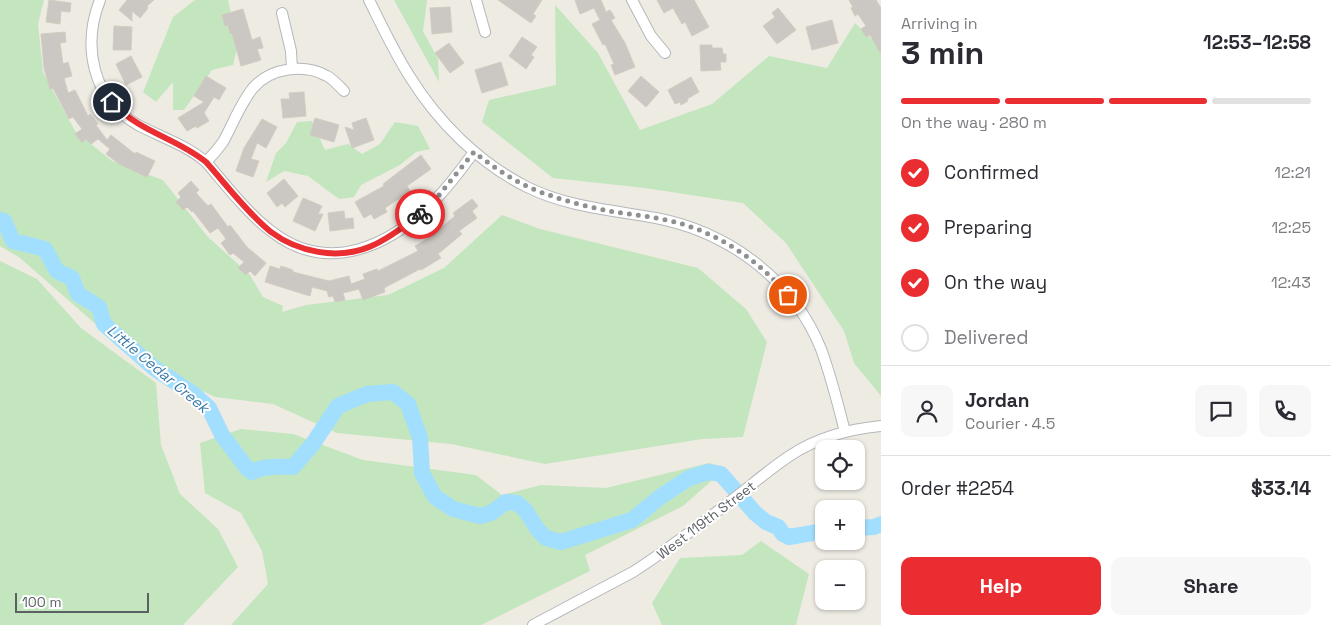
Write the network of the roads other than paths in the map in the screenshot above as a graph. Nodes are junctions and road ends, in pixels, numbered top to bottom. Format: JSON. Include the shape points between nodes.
{"nodes":[{"id":1,"x":100,"y":0,"type":"edge"},
{"id":2,"x":369,"y":0,"type":"edge"},
{"id":3,"x":476,"y":0,"type":"edge"},
{"id":4,"x":632,"y":0,"type":"edge"},
{"id":5,"x":282,"y":13,"type":"dead end"},
{"id":6,"x":485,"y":32,"type":"dead end"},
{"id":7,"x":665,"y":53,"type":"dead end"},
{"id":8,"x":292,"y":69,"type":"junction"},
{"id":9,"x":344,"y":91,"type":"dead end"},
{"id":10,"x":474,"y":152,"type":"junction"},
{"id":11,"x":206,"y":162,"type":"junction"},
{"id":12,"x":881,"y":426,"type":"edge"},
{"id":13,"x":845,"y":432,"type":"junction"},
{"id":14,"x":533,"y":625,"type":"edge"}],
"edges":[{"from":1,"to":11,"type":"street","via":[[91,31],[91,49],[96,74],[112,102],[130,119],[187,148]]},
{"from":2,"to":10,"type":"street","via":[[421,94]]},
{"from":3,"to":6,"type":"street"},
{"from":4,"to":7,"type":"street","via":[[651,36]]},
{"from":5,"to":8,"type":"street"},
{"from":8,"to":9,"type":"street","via":[[328,76]]},
{"from":8,"to":11,"type":"street","via":[[278,72],[254,87],[222,143]]},
{"from":10,"to":11,"type":"street","via":[[435,200],[398,230],[368,247],[333,253],[299,248],[281,239]]},
{"from":10,"to":13,"type":"street","via":[[510,177],[544,194],[593,208],[676,222],[712,236],[746,255],[776,281],[812,331],[827,367]]},
{"from":12,"to":13,"type":"street","name":"West 119th Street"},
{"from":13,"to":14,"type":"street","name":"West 119th Street","via":[[792,454],[633,572]]}]}
